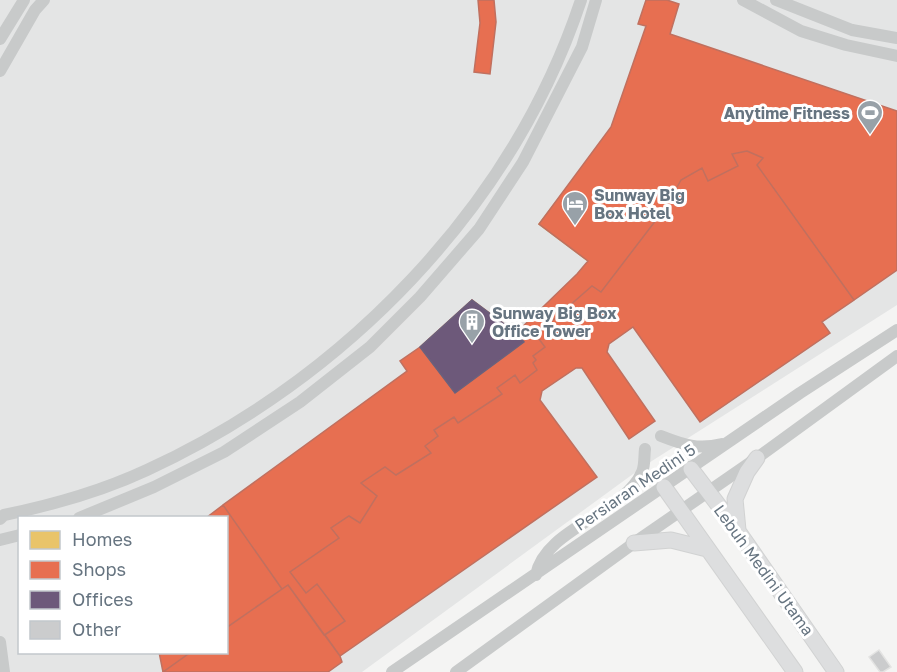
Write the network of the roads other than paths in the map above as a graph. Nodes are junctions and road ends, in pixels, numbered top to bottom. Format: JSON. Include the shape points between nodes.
{"nodes":[{"id":1,"x":24,"y":0,"type":"edge"},
{"id":2,"x":44,"y":0,"type":"edge"},
{"id":3,"x":581,"y":0,"type":"edge"},
{"id":4,"x":596,"y":0,"type":"edge"},
{"id":5,"x":743,"y":0,"type":"edge"},
{"id":6,"x":776,"y":0,"type":"edge"},
{"id":7,"x":897,"y":38,"type":"edge"},
{"id":8,"x":0,"y":39,"type":"edge"},
{"id":9,"x":897,"y":56,"type":"edge"},
{"id":10,"x":0,"y":71,"type":"edge"},
{"id":11,"x":897,"y":330,"type":"edge"},
{"id":12,"x":897,"y":356,"type":"edge"},
{"id":13,"x":661,"y":436,"type":"dead end"},
{"id":14,"x":729,"y":442,"type":"junction"},
{"id":15,"x":645,"y":449,"type":"dead end"},
{"id":16,"x":757,"y":458,"type":"junction"},
{"id":17,"x":691,"y":469,"type":"junction"},
{"id":18,"x":664,"y":487,"type":"junction"},
{"id":19,"x":708,"y":492,"type":"junction"},
{"id":20,"x":680,"y":511,"type":"junction"},
{"id":21,"x":84,"y":516,"type":"edge"},
{"id":22,"x":0,"y":519,"type":"edge"},
{"id":23,"x":738,"y":531,"type":"junction"},
{"id":24,"x":18,"y":535,"type":"edge"},
{"id":25,"x":0,"y":537,"type":"edge"},
{"id":26,"x":634,"y":543,"type":"junction"},
{"id":27,"x":707,"y":549,"type":"junction"},
{"id":28,"x":536,"y":575,"type":"junction"},
{"id":29,"x":0,"y":642,"type":"edge"},
{"id":30,"x":4,"y":672,"type":"edge"},
{"id":31,"x":392,"y":672,"type":"edge"},
{"id":32,"x":456,"y":672,"type":"edge"},
{"id":33,"x":795,"y":672,"type":"edge"},
{"id":34,"x":837,"y":672,"type":"edge"}],
"edges":[{"from":1,"to":8,"type":"street"},
{"from":2,"to":10,"type":"street"},
{"from":3,"to":22,"type":"street","via":[[532,113],[506,156],[464,218],[407,285],[357,332],[288,387],[213,437],[146,471],[74,498]]},
{"from":4,"to":21,"type":"street","via":[[582,47],[523,162],[479,229],[420,297],[370,347],[300,402],[224,452]]},
{"from":5,"to":9,"type":"street","via":[[801,31]]},
{"from":6,"to":7,"type":"street","via":[[852,30]]},
{"from":11,"to":14,"type":"street","name":"Persiaran Medini 5"},
{"from":12,"to":16,"type":"street"},
{"from":13,"to":14,"type":"street","via":[[707,448]]},
{"from":14,"to":17,"type":"street","name":"Persiaran Medini 5"},
{"from":15,"to":28,"type":"street","via":[[644,466],[633,486],[559,540],[538,563]]},
{"from":16,"to":19,"type":"street"},
{"from":16,"to":23,"type":"main road","via":[[735,498]]},
{"from":17,"to":18,"type":"street","name":"Persiaran Medini 5"},
{"from":17,"to":19,"type":"main road","name":"Lebuh Medini Utama"},
{"from":18,"to":20,"type":"main road","name":"Lebuh Medini Utama"},
{"from":18,"to":28,"type":"street","name":"Persiaran Medini 5"},
{"from":19,"to":20,"type":"street"},
{"from":19,"to":23,"type":"main road","name":"Lebuh Medini Utama"},
{"from":20,"to":26,"type":"street"},
{"from":20,"to":27,"type":"main road","name":"Lebuh Medini Utama"},
{"from":23,"to":34,"type":"main road","name":"Lebuh Medini Utama"},
{"from":24,"to":25,"type":"street"},
{"from":26,"to":27,"type":"main road","via":[[671,540]]},
{"from":26,"to":32,"type":"street"},
{"from":27,"to":33,"type":"main road","name":"Lebuh Medini Utama"},
{"from":28,"to":31,"type":"street","name":"Persiaran Medini 5"},
{"from":29,"to":30,"type":"street"}]}
